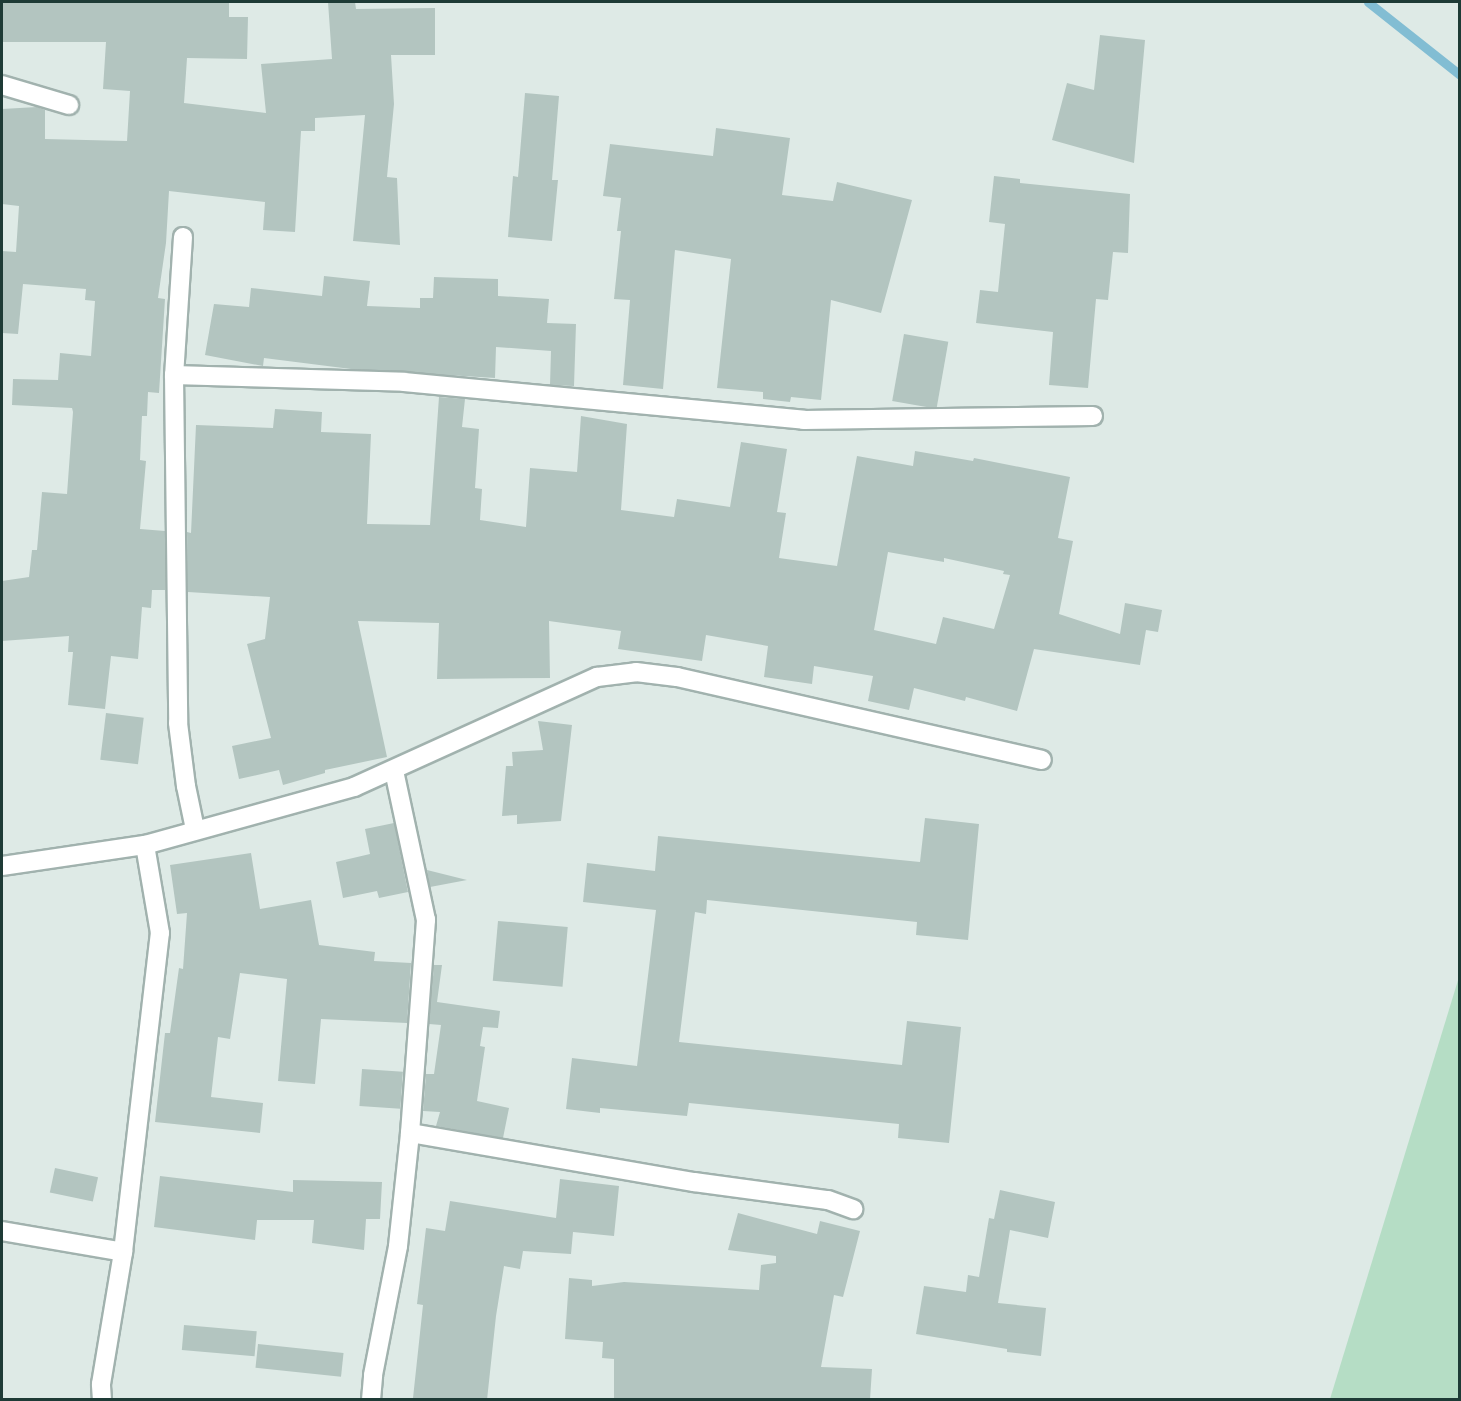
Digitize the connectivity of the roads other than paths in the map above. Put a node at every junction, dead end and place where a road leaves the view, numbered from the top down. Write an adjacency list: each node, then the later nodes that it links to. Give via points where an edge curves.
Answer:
1 (2, 85): 2 (street)
2 (69, 105)
3 (183, 237): 4 (street)
4 (174, 375): 5 (street, via 405,382 804,420); 8 (street, via 178,723)
5 (1093, 416)
6 (1042, 760): 7 (street, via 677,677 636,672 597,677)
7 (394, 771): 8 (street, via 354,787); 11 (street, via 426,920)
8 (195, 829): 9 (street)
9 (145, 845): 10 (street); 14 (street, via 160,933)
10 (2, 866)
11 (410, 1133): 12 (street, via 694,1182 828,1200); 16 (street, via 398,1246)
12 (853, 1209)
13 (2, 1231): 14 (street)
14 (123, 1252): 15 (street, via 101,1384)
15 (102, 1400)
16 (371, 1400)

